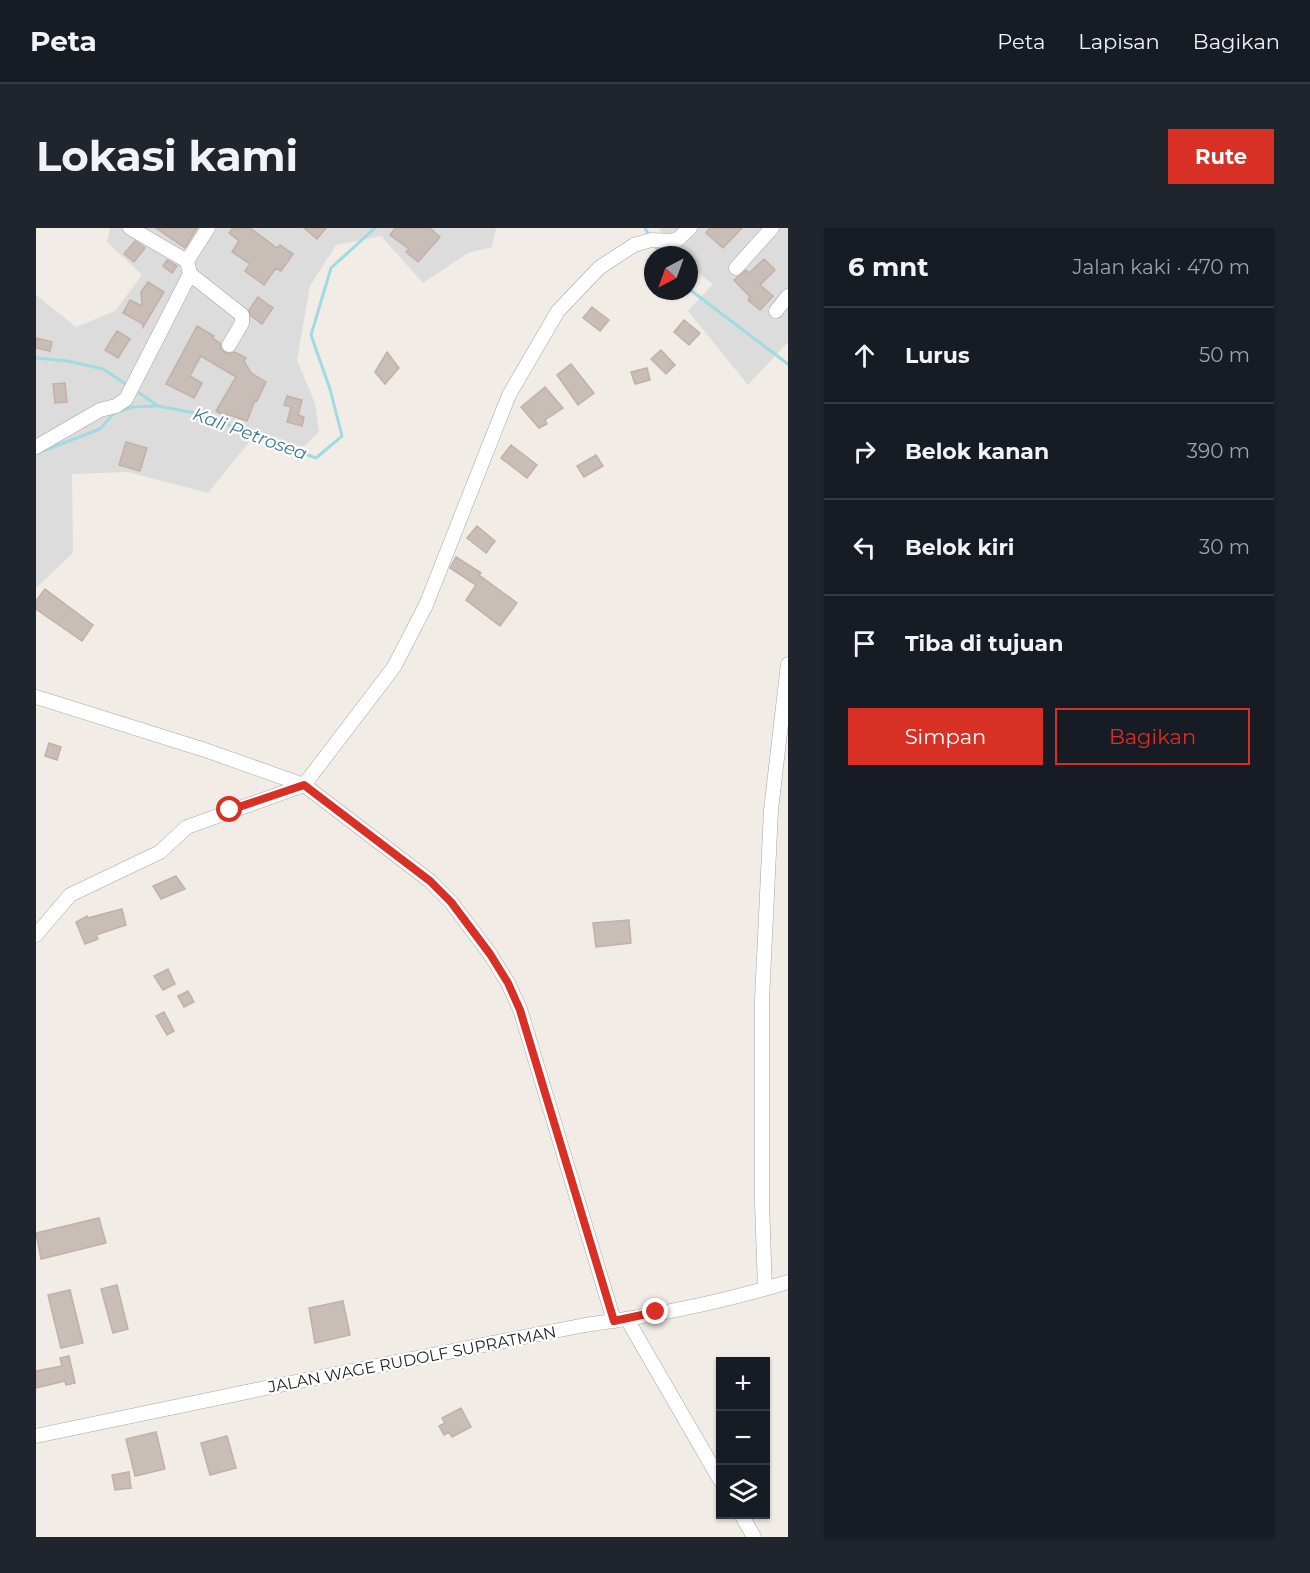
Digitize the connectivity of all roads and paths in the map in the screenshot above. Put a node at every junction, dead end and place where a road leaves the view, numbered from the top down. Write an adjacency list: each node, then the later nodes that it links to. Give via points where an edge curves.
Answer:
1 (130, 228): 5 (street)
2 (208, 228): 5 (street)
3 (690, 228): 13 (street, via 672,242 651,240 634,245 599,268 558,311 509,395 426,605 405,648)
4 (772, 228): 6 (street)
5 (188, 267): 9 (street, via 242,315 242,323); 10 (street, via 129,394 116,406 100,410)
6 (736, 268)
7 (788, 296): 8 (street)
8 (776, 311)
9 (229, 345)
10 (36, 447)
11 (788, 664): 16 (street, via 771,810 762,1000)
12 (36, 697): 13 (street)
13 (304, 785): 14 (street, via 187,827 160,852 70,895); 17 (street, via 430,881 471,926 508,983)
14 (36, 934)
15 (788, 1282): 16 (street, JALAN WAGE RUDOLF SUPRATMAN)
16 (765, 1289): 17 (street, JALAN WAGE RUDOLF SUPRATMAN)
17 (620, 1320): 18 (street, JALAN WAGE RUDOLF SUPRATMAN); 19 (street)
18 (36, 1436)
19 (716, 1474)
20 (743, 1519): 21 (street)
21 (754, 1537)

